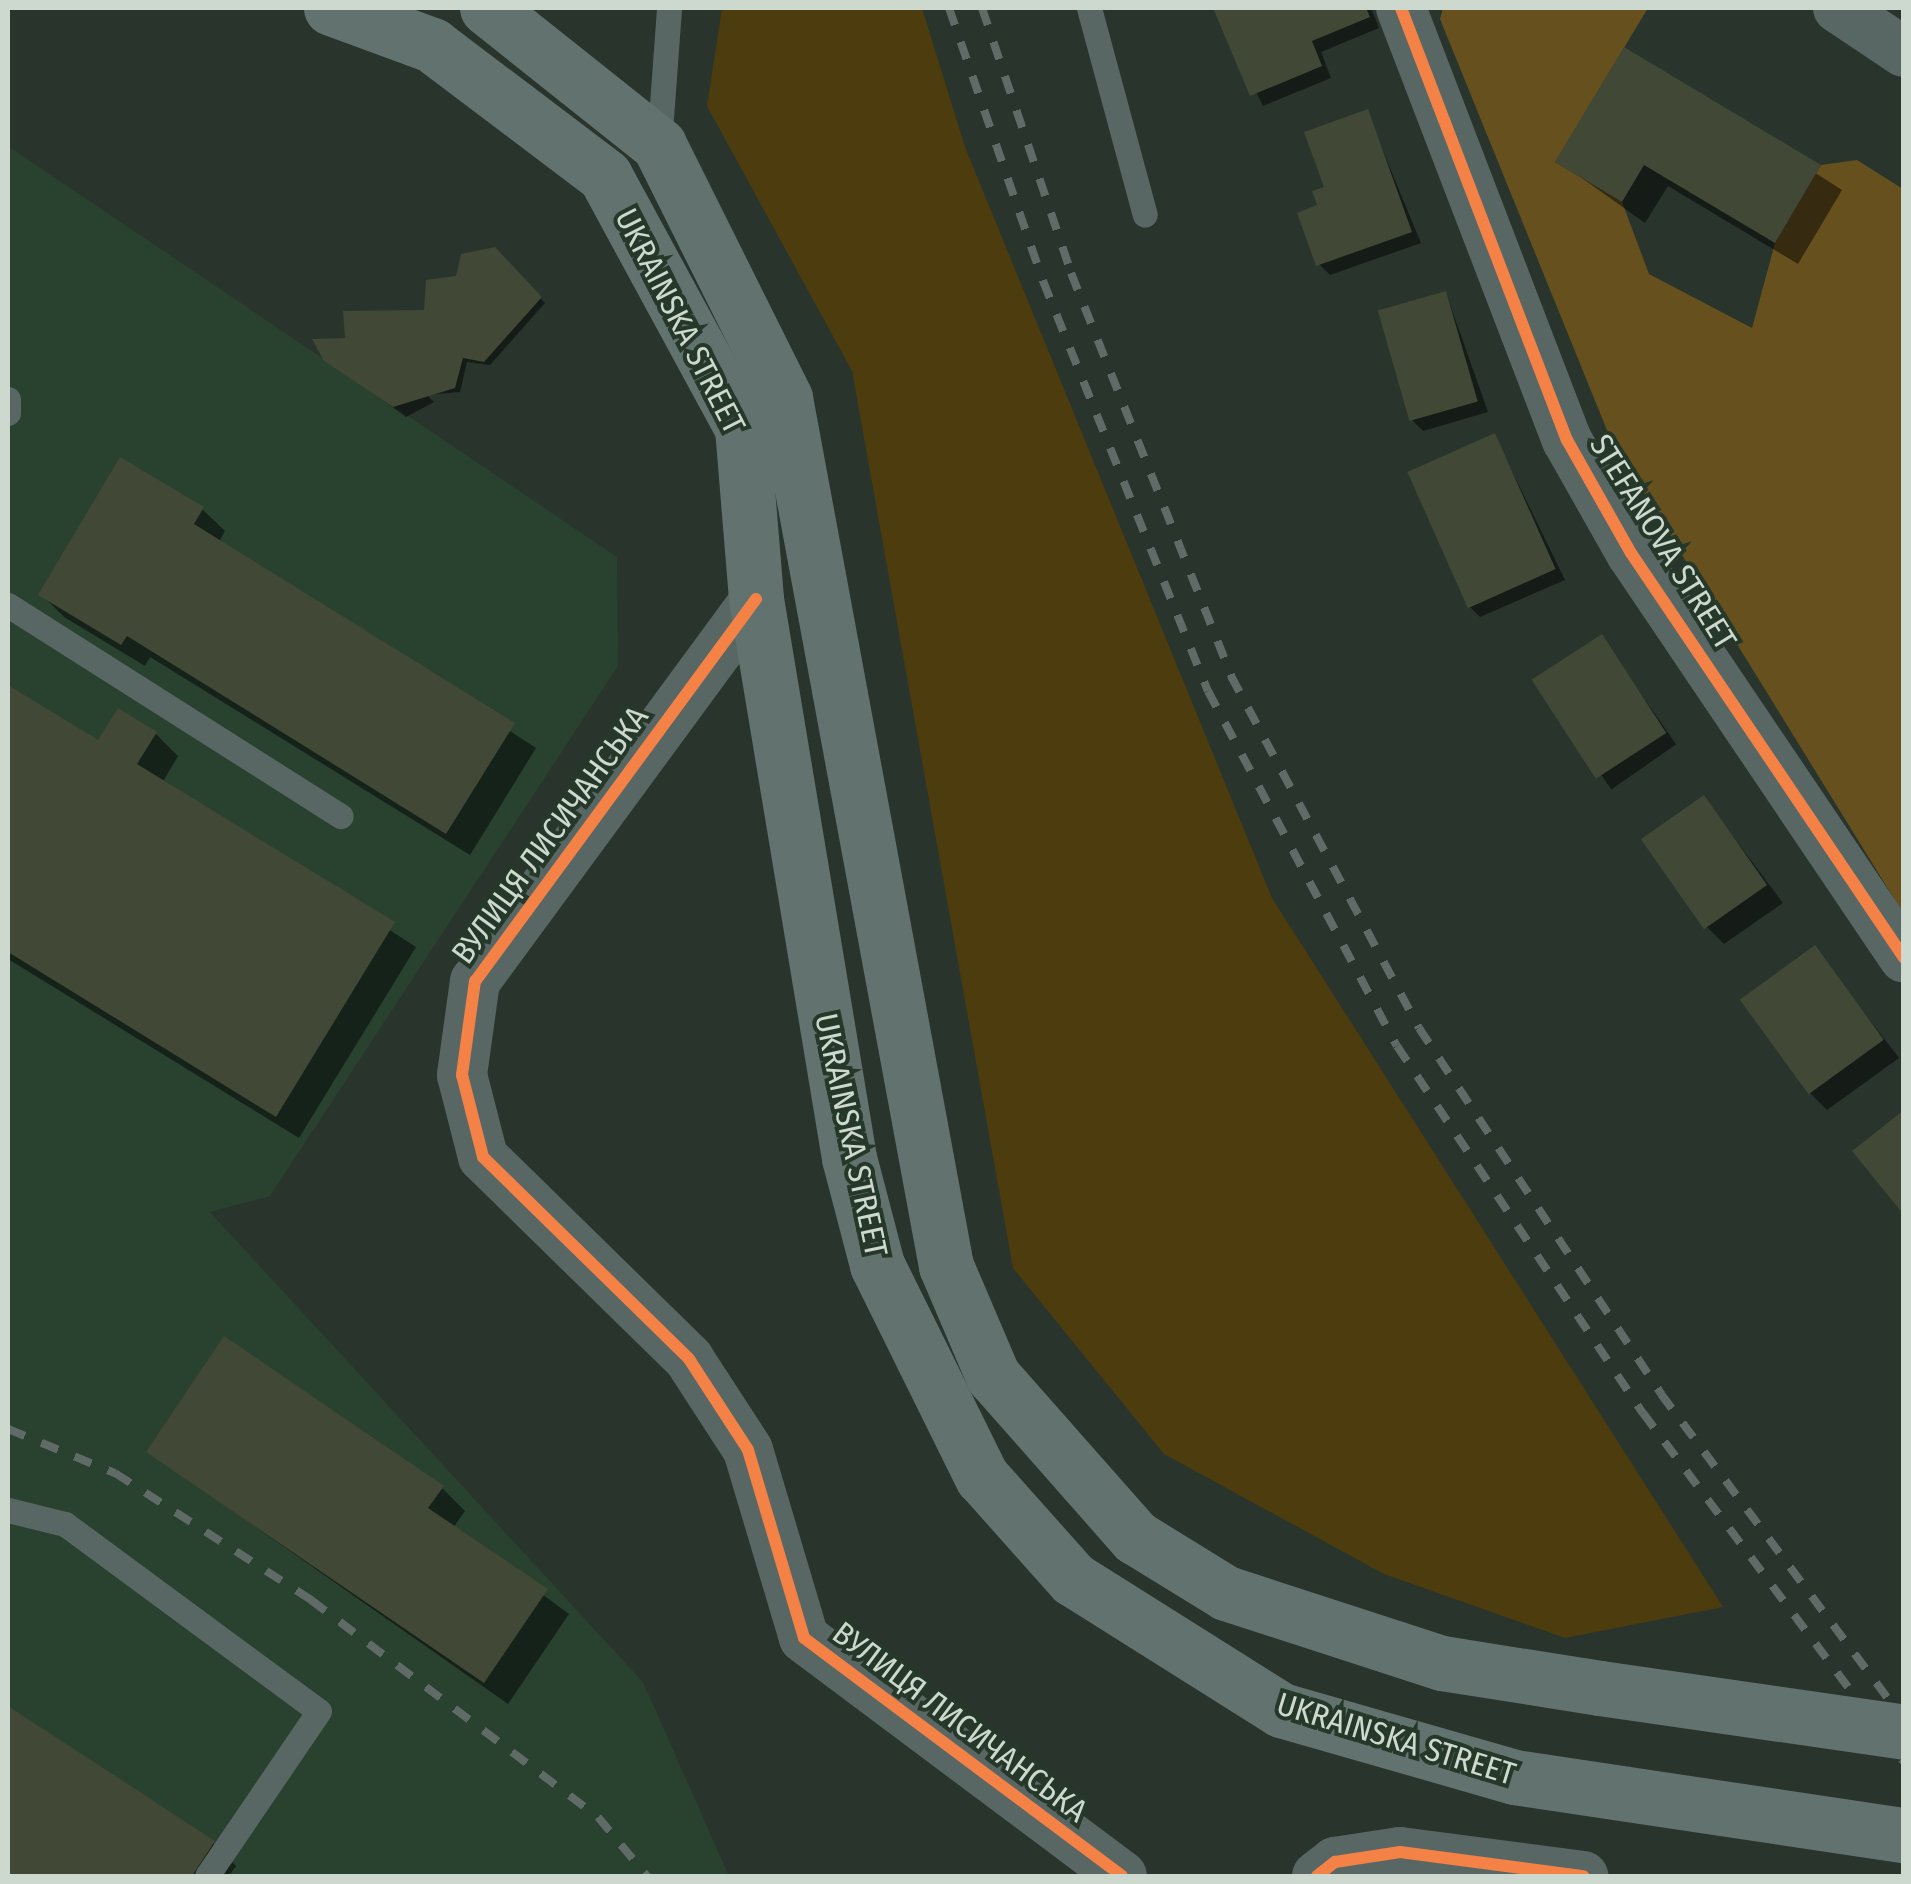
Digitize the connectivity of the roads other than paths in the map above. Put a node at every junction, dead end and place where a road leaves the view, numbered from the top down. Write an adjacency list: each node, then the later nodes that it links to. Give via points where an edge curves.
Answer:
1 (331, 8): 12 (main road, UKRAINSKA STREET, via 432,45 605,176 742,428)
2 (487, 8): 8 (main road, UKRAINSKA STREET)
3 (670, 8): 8 (lane)
4 (1089, 8): 9 (lane)
5 (1401, 8): 15 (street, STEFANOVA STREET, via 1567,440 1631,553)
6 (1838, 8): 7 (street)
7 (1904, 52)
8 (659, 145): 17 (main road, UKRAINSKA STREET, bridge, via 785,398 946,1266 993,1376 1135,1538 1226,1593 1442,1663)
9 (1145, 214)
10 (8, 399): 11 (lane)
11 (8, 413)
12 (756, 600): 18 (main road, UKRAINSKA STREET, via 854,1176 918,1361 982,1477 1073,1579 1281,1710 1514,1777); 20 (street, ВУЛИЦЯ ЛИСИЧАНСЬКА, via 475,981 462,1075 483,1157 689,1359 748,1450 804,1638)
13 (8, 605): 14 (lane)
14 (341, 816)
15 (1904, 958)
16 (8, 1510): 19 (lane, via 66,1524 319,1711)
17 (1904, 1732)
18 (1904, 1835)
19 (207, 1876)
20 (1122, 1876)
21 (1317, 1876): 22 (street, via 1335,1862 1400,1852)
22 (1583, 1876)

